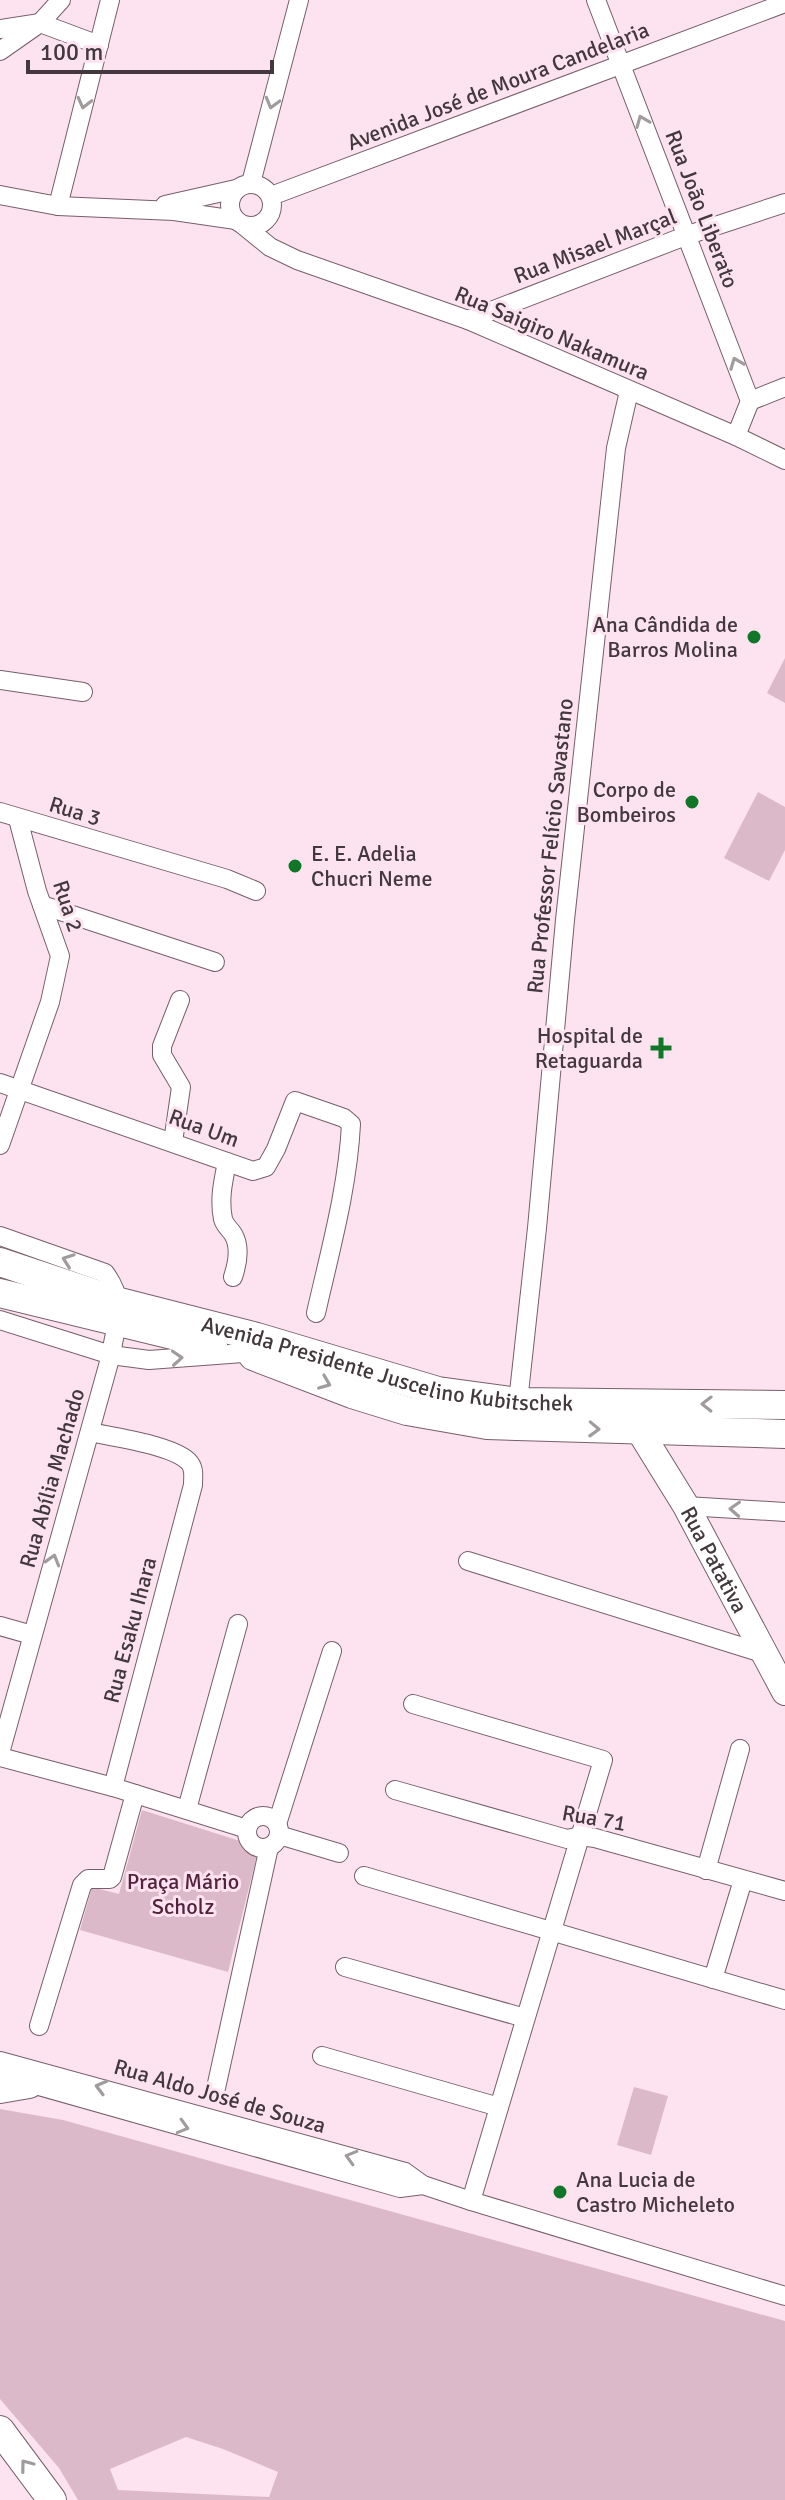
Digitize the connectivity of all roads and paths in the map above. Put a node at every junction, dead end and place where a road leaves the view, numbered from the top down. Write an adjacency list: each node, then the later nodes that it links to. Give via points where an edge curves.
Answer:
1 (61, 0): 6 (street)
2 (110, 0): 8 (street)
3 (299, 0): 11 (street, one-way to 11)
4 (596, 0): 10 (street, Rua João Liberato)
5 (785, 3): 10 (street, Avenida José de Moura Candelaria)
6 (40, 23): 7 (street); 8 (street); 9 (street)
7 (0, 29)
8 (99, 45): 15 (street, one-way to 15)
9 (0, 51)
10 (620, 66): 13 (street, Avenida José de Moura Candelaria); 19 (street, Rua João Liberato, one-way to 10)
11 (244, 186): 13 (street, via 267,189); 16 (street, Rua Saigiro Nakamura); 18 (street, via 230,205)
12 (0, 195): 15 (street, Rua Saigiro Nakamura)
13 (271, 196): 17 (street)
14 (785, 203): 19 (street, Rua Misael Marçal)
15 (58, 206): 16 (street, Rua Saigiro Nakamura)
16 (147, 208): 18 (street, Rua Saigiro Nakamura)
17 (267, 220): 18 (street, via 252,226); 20 (street)
18 (240, 222): 20 (street, Rua Saigiro Nakamura, via 270,247)
19 (688, 235): 21 (street, Rua Misael Marçal); 24 (street, Rua João Liberato, one-way to 19)
20 (297, 260): 21 (street, Rua Saigiro Nakamura)
21 (468, 320): 23 (street, Rua Saigiro Nakamura)
22 (785, 387): 24 (street)
23 (629, 391): 25 (street, Rua Saigiro Nakamura); 49 (street, Rua Professor Felício Savastano, via 616,448)
24 (750, 401): 25 (street)
25 (736, 436): 26 (street, Rua Saigiro Nakamura)
26 (785, 460)
27 (0, 680): 28 (street)
28 (83, 692)
29 (0, 812): 30 (street, Rua 3)
30 (18, 819): 31 (street, Rua 3); 32 (street, Rua 2)
31 (256, 891)
32 (42, 905): 33 (street); 35 (street, Rua 2, via 60,956 50,1002)
33 (215, 962)
34 (180, 1000): 36 (street, via 162,1046 181,1087)
35 (9, 1086): 36 (street, Rua Um); 37 (street, Rua 2)
36 (173, 1142): 38 (street, Rua Um)
37 (0, 1145)
38 (227, 1162): 41 (street, via 220,1199 237,1245); 44 (street, Rua Um, via 253,1171 266,1167 295,1101 351,1124)
39 (0, 1236): 43 (street, one-way to 39, via 116,1288 105,1273)
40 (0, 1262): 43 (main road, Avenida Presidente Juscelino Kubitschek)
41 (233, 1277)
42 (0, 1293): 43 (main road, Avenida Presidente Juscelino Kubitschek)
43 (118, 1312): 46 (main road, Avenida Presidente Juscelino Kubitschek); 47 (street, Rua Abília Machado); 49 (main road, Avenida Presidente Juscelino Kubitschek, via 257,1337)
44 (316, 1313)
45 (0, 1320): 47 (street)
46 (243, 1353): 47 (street, one-way to 46, via 149,1360); 49 (main road, Avenida Presidente Juscelino Kubitschek, one-way to 49, via 407,1411 487,1425)
47 (111, 1355): 51 (street, Rua Abília Machado)
48 (785, 1405): 49 (main road, Avenida Presidente Juscelino Kubitschek, one-way to 49)
49 (517, 1414): 50 (main road, Avenida Presidente Juscelino Kubitschek, one-way to 50)
50 (639, 1430): 52 (main road, Avenida Presidente Juscelino Kubitschek); 53 (main road, Rua Patativa)
51 (90, 1432): 58 (street, Rua Abília Machado, one-way to 51); 65 (street, Rua Esaku Ihara, via 144,1443 187,1460 194,1469)
52 (785, 1434)
53 (686, 1506): 54 (street, one-way to 53); 60 (main road, Rua Patativa)
54 (785, 1512)
55 (468, 1561): 60 (street)
56 (238, 1624): 68 (street)
57 (0, 1626): 58 (street)
58 (32, 1635): 64 (street, Rua Abília Machado)
59 (332, 1651): 70 (street)
60 (765, 1654): 61 (main road, Rua Patativa)
61 (785, 1692)
62 (413, 1704): 71 (street, via 603,1760)
63 (740, 1749): 73 (street)
64 (0, 1755): 65 (street, Rua Abília Machado)
65 (113, 1787): 67 (street, Rua Abília Machado)
66 (395, 1790): 71 (street, Rua 71, via 567,1839)
67 (135, 1794): 68 (street, Rua Abília Machado); 82 (street, via 112,1877 88,1879 82,1885)
68 (187, 1809): 69 (street, Rua Abília Machado)
69 (247, 1829): 70 (street, via 253,1844); 70 (street, via 258,1816 269,1816)
70 (275, 1835): 72 (street); 87 (street)
71 (581, 1836): 73 (street, Rua 71); 77 (street)
72 (339, 1853)
73 (706, 1870): 75 (street, Rua 71)
74 (364, 1876): 77 (street)
75 (743, 1880): 76 (street, Rua 71); 79 (street)
76 (785, 1891)
77 (551, 1931): 79 (street); 81 (street)
78 (345, 1967): 81 (street)
79 (713, 1979): 80 (street)
80 (785, 2000)
81 (525, 2018): 89 (street)
82 (39, 2026)
83 (322, 2056): 89 (street)
84 (0, 2061): 90 (street, Rua Aldo José de Souza, one-way to 84, via 405,2172)
85 (0, 2075): 86 (street, Rua Aldo José de Souza)
86 (29, 2084): 88 (main road); 90 (street, Rua Aldo José de Souza, one-way to 90, via 400,2188)
87 (216, 2088)
88 (0, 2089)
89 (499, 2107): 91 (street)
90 (423, 2185): 91 (street, Rua Aldo José de Souza)
91 (471, 2201): 92 (street, Rua Aldo José de Souza)
92 (785, 2296)
93 (0, 2430): 94 (main road, one-way to 93)
94 (52, 2500)

